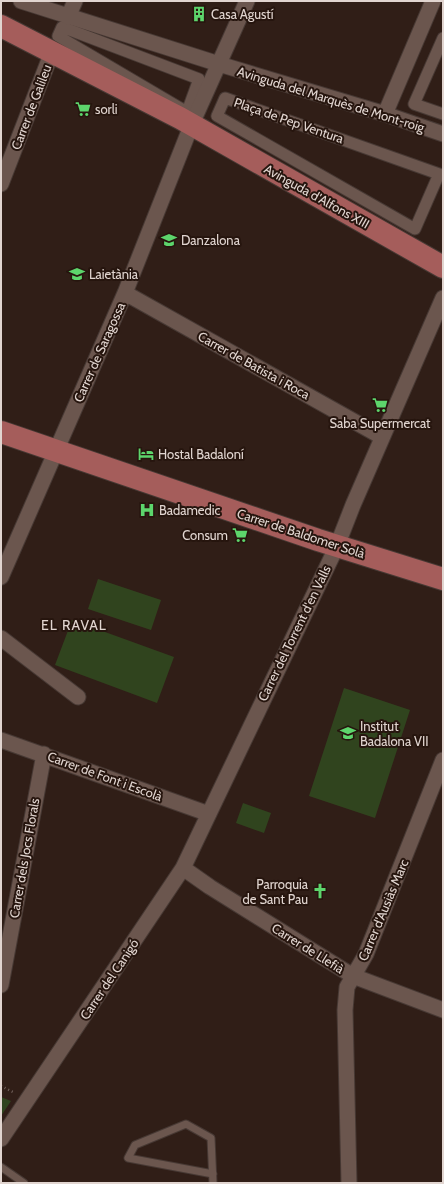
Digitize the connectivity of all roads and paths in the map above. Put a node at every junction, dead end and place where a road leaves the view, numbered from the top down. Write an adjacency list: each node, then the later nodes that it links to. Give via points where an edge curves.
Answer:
1 (21, 1): 5 (street)
2 (74, 1): 5 (street)
3 (247, 1): 9 (street)
4 (432, 1): 10 (street)
5 (68, 16): 9 (street)
6 (1, 26): 8 (main road)
7 (443, 38): 11 (street, via 414,104)
8 (52, 52): 12 (main road); 14 (street, Carrer de Galileu)
9 (219, 64): 10 (street, Avinguda del Marquès de Mont-roig); 12 (street)
10 (385, 114): 13 (street, Avinguda del Marquès de Mont-roig)
11 (443, 114)
12 (189, 119): 12 (street, via 199,80 62,27 58,36); 16 (main road, Avinguda d'Alfons XIII); 17 (street, Carrer de Saragossa)
13 (443, 134)
14 (1, 184)
15 (416, 229): 15 (street, Plaça de Pep Ventura, via 439,174 225,98 217,116)
16 (443, 267)
17 (125, 293): 20 (street, Carrer de Batista i Roca); 21 (street, Carrer de Saragossa)
18 (443, 298): 20 (street, Carrer del Torrent d'en Valls)
19 (1, 432): 21 (main road, Carrer de Baldomer Solà)
20 (382, 437): 22 (street, Carrer del Torrent d'en Valls)
21 (56, 450): 22 (main road, Carrer de Baldomer Solà); 23 (street, Carrer de Saragossa)
22 (336, 546): 24 (main road, Carrer de Baldomer Solà); 30 (street, Carrer del Torrent d'en Valls)
23 (1, 576)
24 (443, 579)
25 (1, 638): 26 (street)
26 (78, 698)
27 (1, 740): 28 (street, Carrer de Font i Escolà)
28 (44, 754): 30 (street, Carrer de Font i Escolà); 33 (street, Carrer dels Jocs Florals)
29 (443, 760): 32 (street, Carrer d'Ausiàs Marc, via 366,954)
30 (209, 814): 31 (street, Carrer del Canigó)
31 (183, 868): 32 (street, Carrer de Llefià); 37 (street, Carrer del Canigó)
32 (353, 976): 34 (street, Carrer de Llefià); 42 (street, Carrer d'Ausiàs Marc, via 347,987 345,1010)
33 (1, 985)
34 (443, 1010)
35 (1, 1086): 36 (path)
36 (19, 1095)
37 (1, 1139)
38 (1, 1167): 40 (lane)
39 (213, 1174): 39 (lane, via 198,1171 128,1158 135,1145 186,1124 211,1138); 41 (lane)
40 (24, 1183)
41 (213, 1183)
42 (349, 1183)

